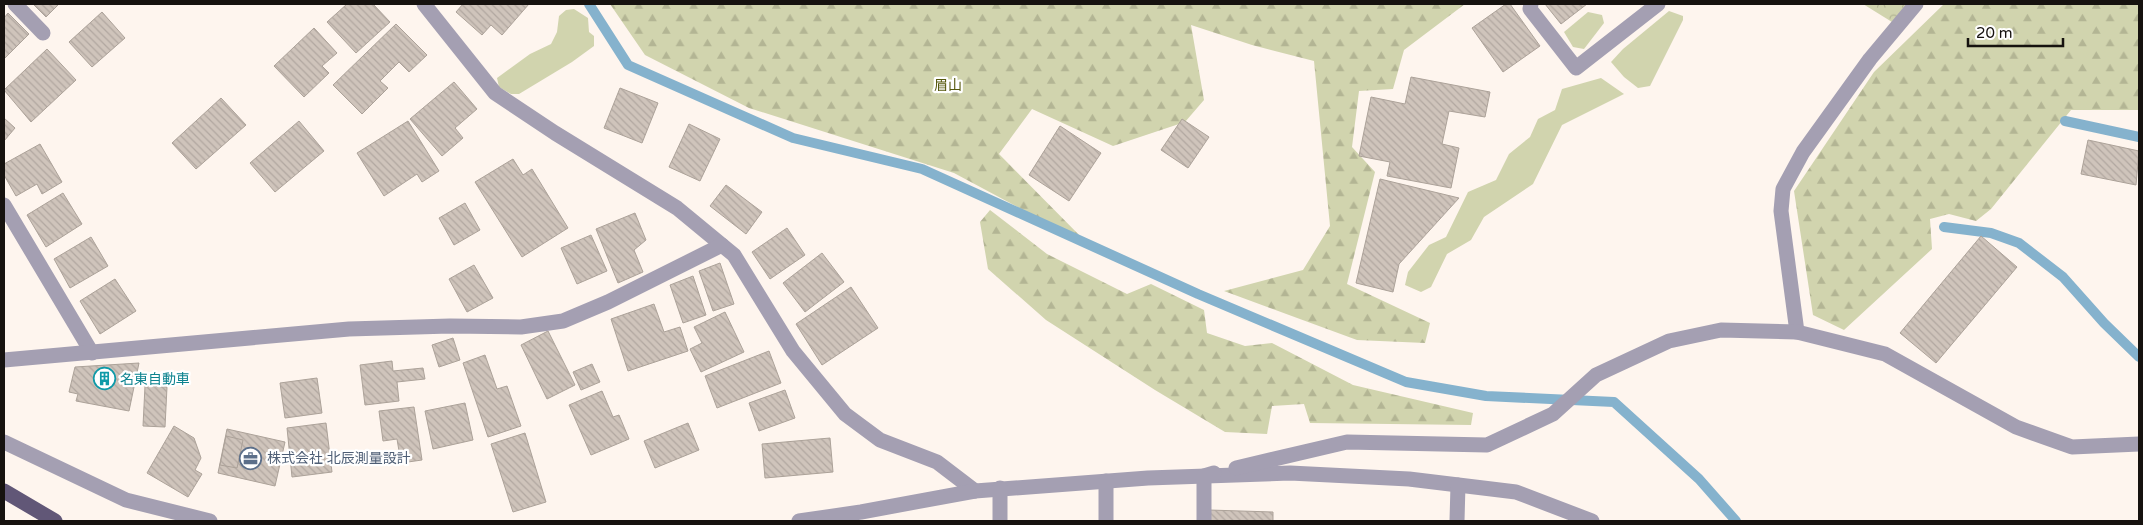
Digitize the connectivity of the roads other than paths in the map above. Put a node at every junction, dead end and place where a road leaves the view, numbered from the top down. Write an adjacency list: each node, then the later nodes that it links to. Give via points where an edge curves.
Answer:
1 (15, 4): 6 (street)
2 (424, 4): 8 (street, via 495,93 555,134 677,208)
3 (1531, 4): 4 (street, via 1530,9 1576,68)
4 (1658, 4)
5 (1916, 4): 9 (street, via 1864,66 1803,152 1783,189 1781,212)
6 (43, 33)
7 (4, 204): 10 (street)
8 (722, 245): 10 (street, via 563,321 521,327 349,329); 19 (street, via 734,255 793,352 845,414 880,440 937,462)
9 (1797, 332): 13 (street, via 1885,354 2016,427 2072,447); 14 (street, via 1720,330 1669,341 1596,375 1553,414 1487,445 1347,442)
10 (92, 353): 11 (street)
11 (4, 360)
12 (4, 442): 22 (street, via 126,500)
13 (2139, 444)
14 (1204, 476): 15 (street); 16 (street, via 1290,473); 26 (street)
15 (1106, 480): 17 (street); 25 (street)
16 (1458, 485): 27 (street); 28 (street, via 1516,492)
17 (1000, 488): 19 (street); 24 (street)
18 (4, 491): 21 (main road)
19 (975, 491): 20 (street)
20 (861, 517): 23 (street)
21 (55, 521)
22 (210, 521)
23 (799, 521)
24 (1000, 521)
25 (1106, 521)
26 (1204, 521)
27 (1457, 521)
28 (1592, 521)

